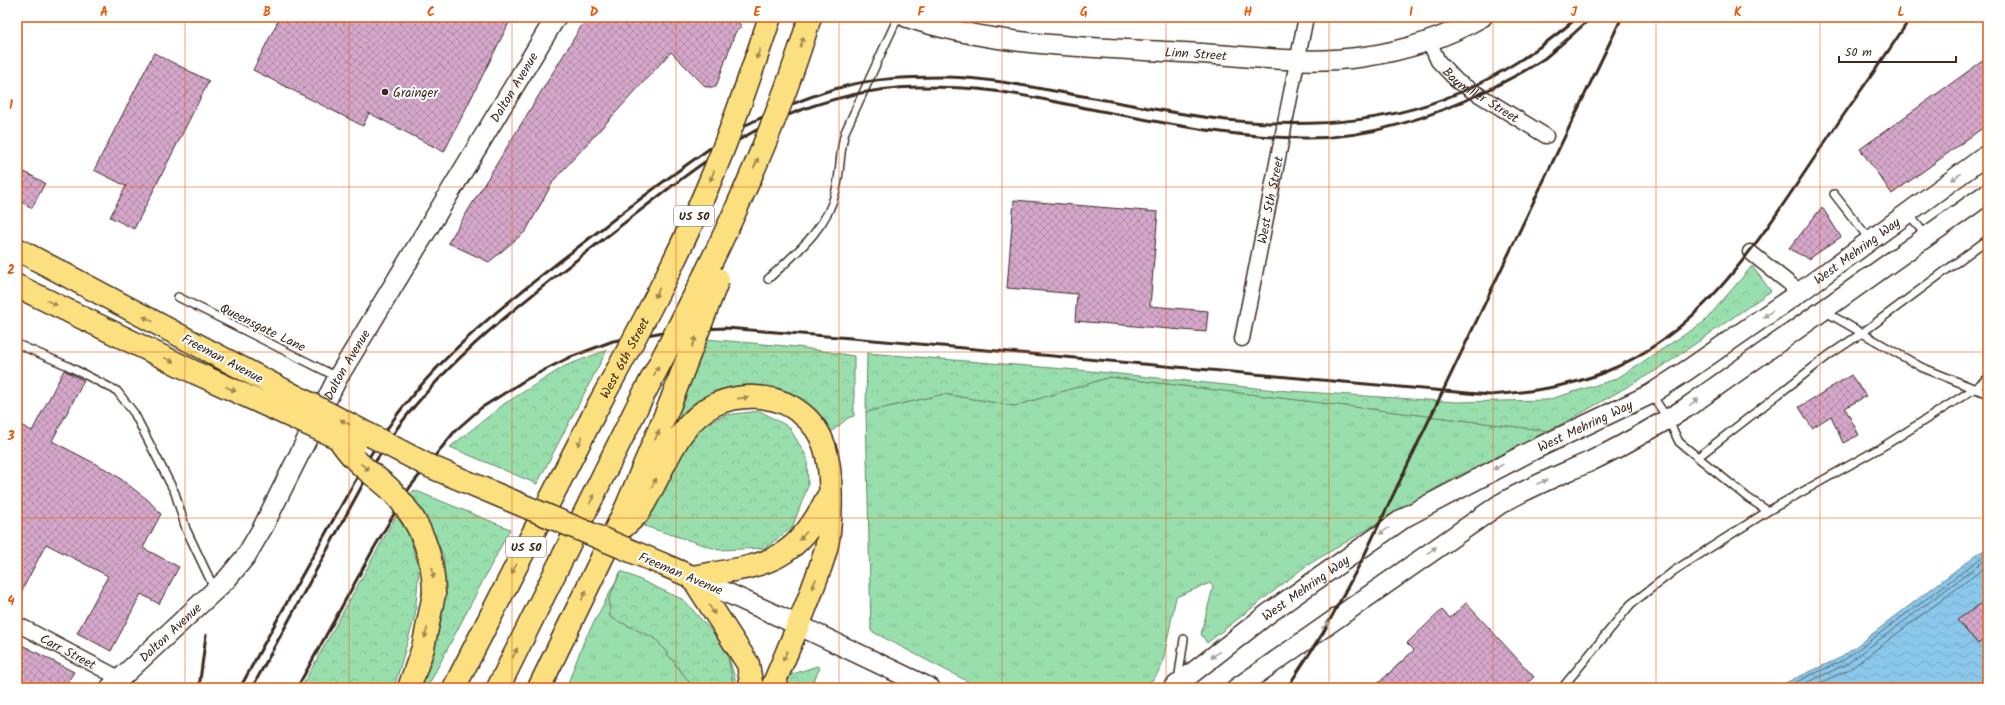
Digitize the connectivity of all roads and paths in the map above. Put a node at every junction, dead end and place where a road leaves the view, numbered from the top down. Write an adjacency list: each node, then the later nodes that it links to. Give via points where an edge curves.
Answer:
1 (556, 17): 29 (main road, Dalton Avenue)
2 (770, 17): 51 (main road, West 6th Street / US 50, one-way to 51, bridge, via 746,89 706,193 665,278)
3 (810, 17): 14 (main road, US 50, one-way to 3, bridge, via 777,112)
4 (898, 17): 21 (lane, via 845,132 840,149 837,189 830,208 810,239)
5 (906, 17): 9 (main road, Linn Street, via 952,30 1007,40)
6 (1306, 17): 9 (street, West 5th Street)
7 (1482, 17): 8 (main road, Linn Street)
8 (1429, 41): 9 (main road, Linn Street, via 1363,57); 10 (street, Baymiller Street, via 1438,61 1458,82)
9 (1298, 60): 27 (street, West 5th Street)
10 (1546, 136)
11 (1988, 154): 15 (main road, West Mehring Way, one-way to 15)
12 (1988, 193): 16 (main road)
13 (1834, 194): 18 (lane)
14 (736, 212): 40 (main road, one-way to 14, bridge, via 670,404 729,251); 52 (main road, US 50, one-way to 14, bridge)
15 (1907, 212): 16 (lane); 18 (main road, West Mehring Way)
16 (1926, 236): 25 (main road)
17 (1988, 239): 26 (lane)
18 (1870, 240): 23 (main road, West Mehring Way)
19 (17, 249): 37 (main road, Freeman Avenue, one-way to 19, bridge)
20 (1750, 252): 23 (street)
21 (768, 279)
22 (17, 286): 35 (main road, Freeman Avenue, one-way to 35, bridge, via 196,373)
23 (1800, 292): 32 (main road, West Mehring Way, one-way to 32)
24 (178, 297): 29 (lane, Queensgate Lane)
25 (1822, 310): 26 (lane); 34 (main road, one-way to 25)
26 (1862, 333): 31 (lane, via 1921,367); 36 (lane, via 1829,355)
27 (1242, 340)
28 (17, 344): 42 (lane, via 117,391 134,412 175,494 186,529)
29 (338, 377): 42 (main road, Dalton Avenue, via 263,527 246,556)
30 (1988, 378): 31 (lane)
31 (1974, 388): 33 (lane); 39 (lane, via 1887,444)
32 (1651, 394): 34 (lane); 49 (main road, West Mehring Way, one-way to 49, via 1533,450 1407,516 1269,613)
33 (1988, 394)
34 (1668, 419): 36 (lane, via 1679,442); 47 (main road, one-way to 34, via 1526,488 1605,454)
35 (338, 438): 37 (main road, Freeman Avenue, bridge); 50 (main road, one-way to 50, bridge, via 356,460 392,491 415,521 430,555 434,574 434,594 423,648)
36 (1698, 457): 39 (lane)
37 (429, 466): 41 (main road, Freeman Avenue, bridge)
38 (831, 491): 40 (main road, one-way to 38, via 638,514 665,461 684,431 716,404 739,398 760,397 782,401 811,422 822,436 829,462); 41 (main road, one-way to 41, via 816,520 801,539 784,554 761,564); 44 (main road, one-way to 44, via 829,533 820,567)
39 (1768, 511): 60 (lane, via 1675,570 1631,604)
40 (614, 535): 45 (main road, one-way to 40)
41 (692, 577): 44 (main road, Freeman Avenue); 55 (main road, one-way to 55, via 748,664)
42 (215, 590): 48 (main road, Dalton Avenue)
43 (17, 624): 48 (street, Carr Street)
44 (798, 625): 56 (main road, one-way to 56); 57 (main road, Freeman Avenue)
45 (567, 630): 53 (main road); 54 (main road, via 570,648)
46 (1184, 639): 49 (lane)
47 (1307, 639): 58 (main road); 59 (main road)
48 (115, 683)
49 (1175, 687)
50 (409, 688)
51 (454, 688)
52 (498, 688)
53 (539, 688)
54 (556, 688)
55 (752, 688)
56 (772, 688)
57 (930, 688)
58 (1237, 688)
59 (1256, 688)
60 (1562, 688)

